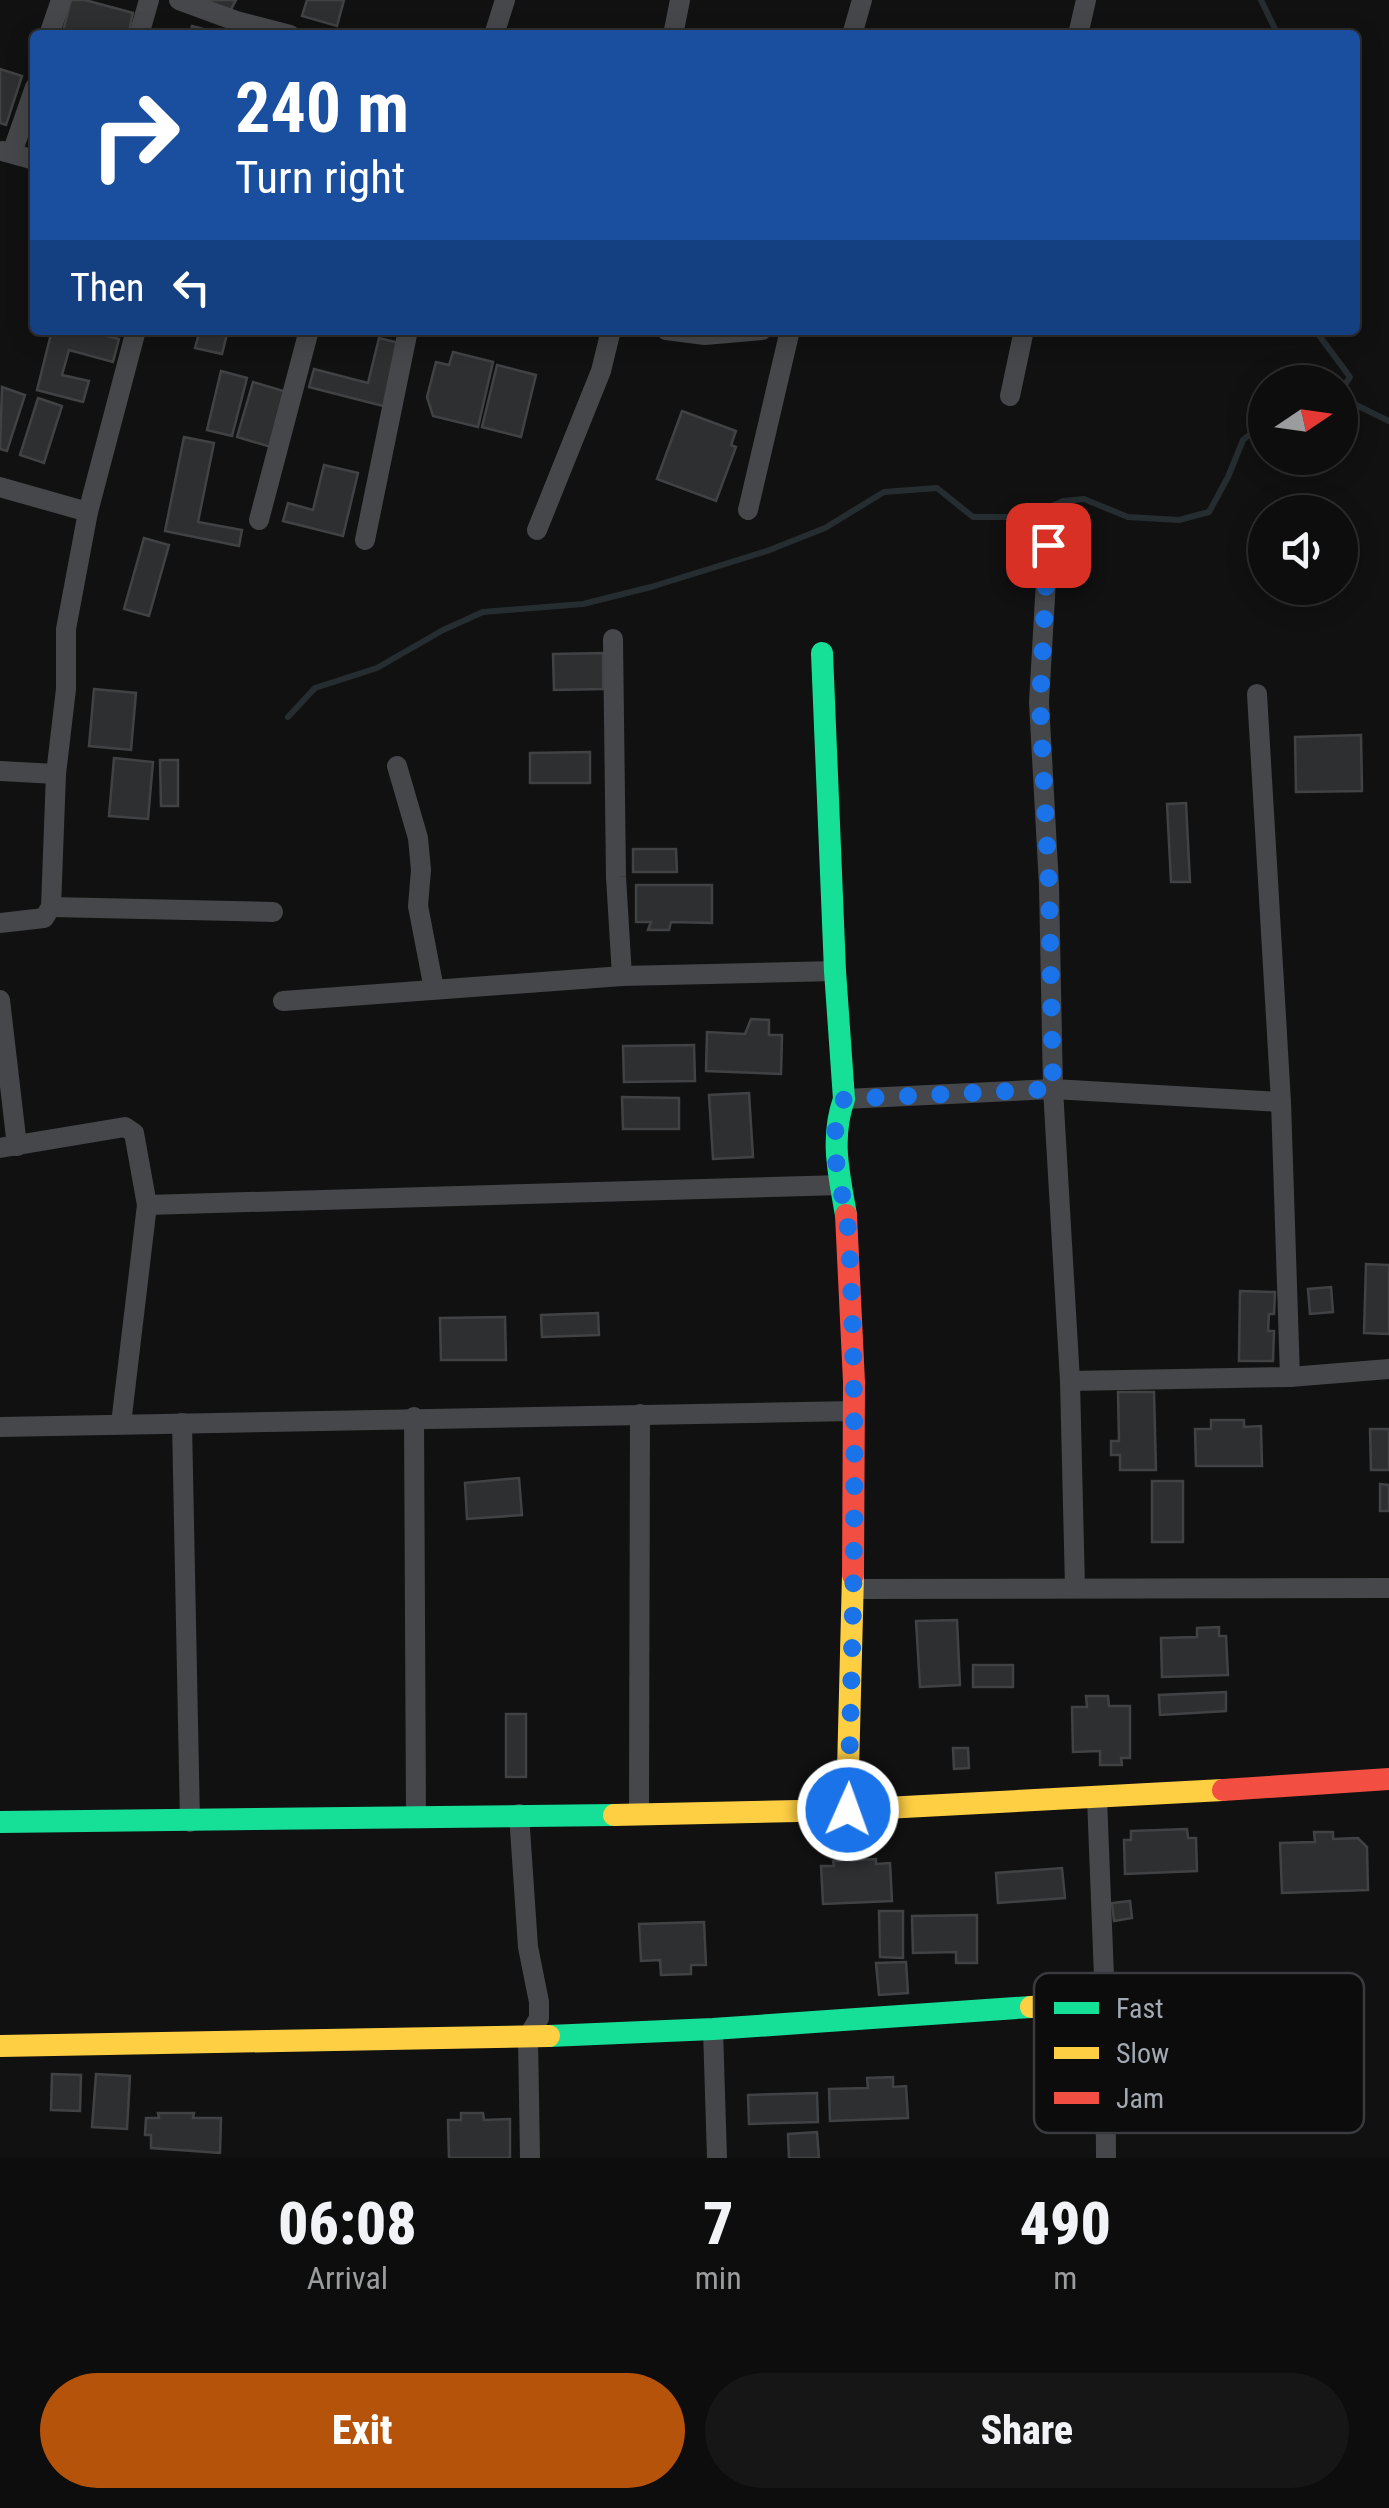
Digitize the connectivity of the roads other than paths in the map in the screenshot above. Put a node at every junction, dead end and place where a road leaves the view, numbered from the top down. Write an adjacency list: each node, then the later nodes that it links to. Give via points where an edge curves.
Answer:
1 (60, 0): 8 (street)
2 (148, 0): 9 (street)
3 (179, 0): 10 (street)
4 (504, 0): 11 (street)
5 (680, 0): 12 (street)
6 (862, 0): 13 (street)
7 (1086, 0): 14 (street)
8 (51, 30)
9 (140, 30)
10 (271, 30)
11 (495, 30)
12 (673, 30)
13 (853, 30)
14 (1079, 30)
15 (30, 98): 16 (street)
16 (6, 152)
17 (135, 335): 26 (street)
18 (307, 335): 27 (street)
19 (407, 335): 29 (street)
20 (611, 335): 28 (street)
21 (789, 335): 25 (street)
22 (1023, 335): 23 (street)
23 (1010, 396)
24 (0, 486): 26 (street)
25 (748, 510)
26 (88, 512): 36 (street, via 66,629)
27 (259, 520)
28 (537, 530)
29 (366, 540)
30 (1048, 545): 45 (street, via 1040,702)
31 (612, 639): 41 (street)
32 (822, 653): 40 (street)
33 (1257, 694): 47 (street)
34 (397, 766): 42 (street, via 418,838 418,906)
35 (0, 772): 36 (street)
36 (56, 774): 37 (street)
37 (52, 907): 38 (street); 39 (street, via 44,918)
38 (273, 912)
39 (0, 923)
40 (835, 971): 41 (street); 46 (street)
41 (622, 976): 42 (street)
42 (434, 989): 44 (street)
43 (0, 1000): 48 (street)
44 (283, 1000)
45 (1053, 1089): 46 (street); 47 (street); 53 (street)
46 (844, 1099): 49 (street, via 833,1137)
47 (1281, 1102): 52 (street)
48 (8, 1147): 50 (street, via 130,1129)
49 (842, 1185): 50 (street); 54 (street)
50 (147, 1205): 58 (street)
51 (1389, 1369): 52 (street)
52 (1290, 1377): 53 (street)
53 (1070, 1381): 60 (street)
54 (854, 1411): 55 (street); 62 (street)
55 (640, 1414): 56 (street); 68 (street)
56 (414, 1417): 57 (street); 67 (street)
57 (182, 1423): 58 (street); 70 (street)
58 (121, 1424): 59 (street)
59 (0, 1427)
60 (1075, 1588): 61 (street); 62 (street)
61 (1389, 1588)
62 (854, 1589): 65 (street)
63 (1389, 1780): 64 (street)
64 (1097, 1798): 65 (street); 71 (street)
65 (848, 1810): 68 (street)
66 (519, 1814): 67 (street); 68 (street); 74 (street, via 538,2002)
67 (416, 1815): 70 (street)
68 (639, 1815)
69 (0, 1822): 70 (street)
70 (190, 1822)
71 (1104, 1973)
72 (1034, 2007): 73 (street)
73 (713, 2028): 74 (street); 78 (street)
74 (528, 2038): 75 (street); 77 (street)
75 (0, 2046)
76 (1106, 2133): 79 (street)
77 (530, 2158)
78 (717, 2158)
79 (1106, 2158)

